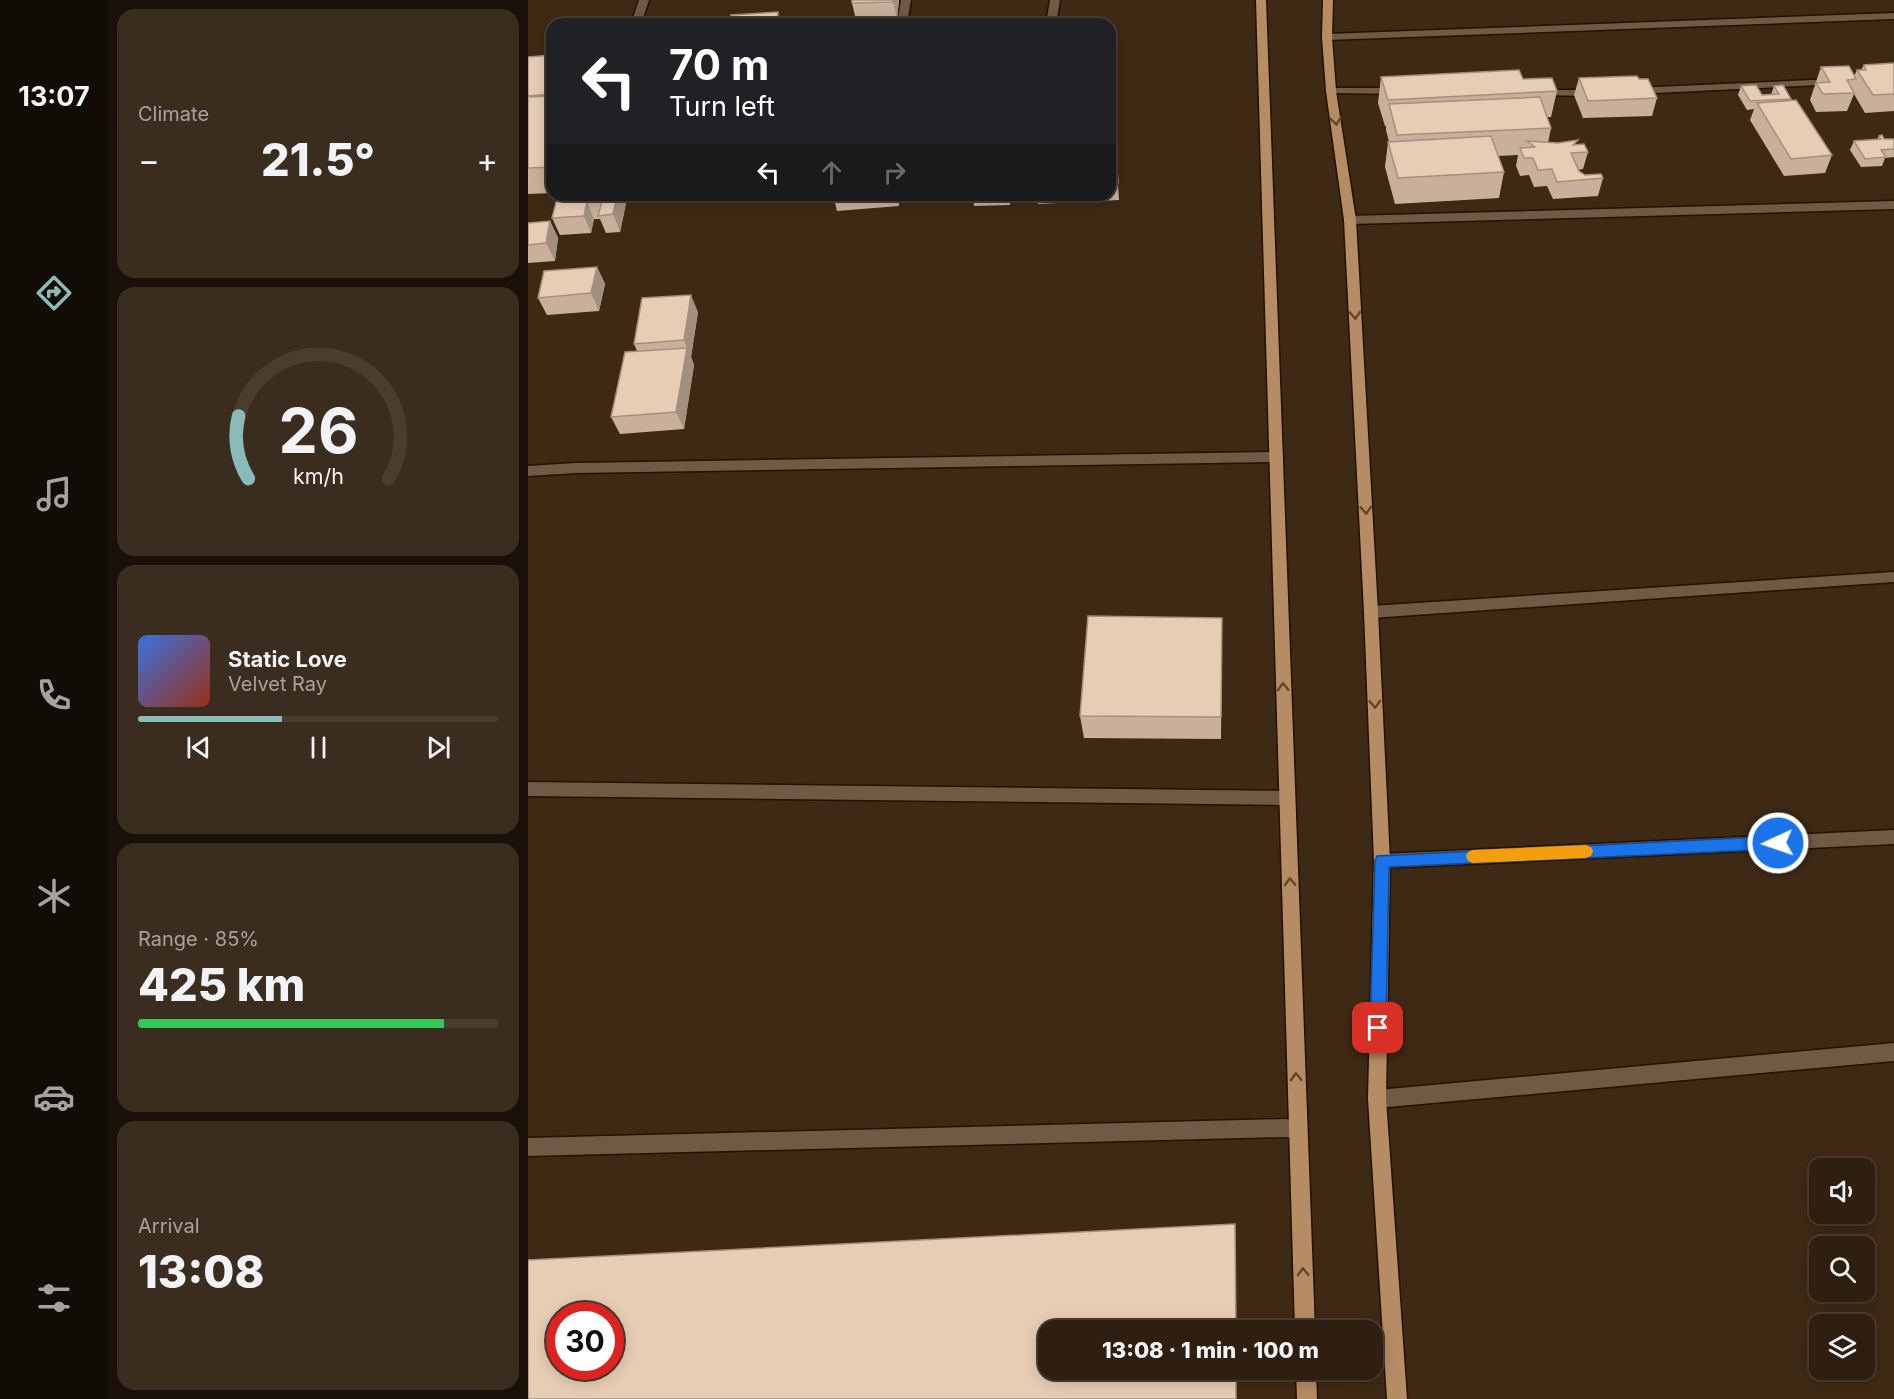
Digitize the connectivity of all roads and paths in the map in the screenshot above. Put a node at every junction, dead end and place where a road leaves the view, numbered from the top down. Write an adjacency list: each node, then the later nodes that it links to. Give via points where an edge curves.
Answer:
1 (644, 0): 7 (street)
2 (906, 0): 8 (street)
3 (1055, 0): 9 (street)
4 (1261, 0): 19 (main road)
5 (1328, 0): 10 (main road)
6 (1894, 16): 10 (street)
7 (638, 18)
8 (903, 18)
9 (1052, 18)
10 (1327, 37): 12 (main road)
11 (1846, 81): 15 (street)
12 (1331, 91): 13 (street); 18 (main road, one-way to 18)
13 (1412, 92)
14 (1609, 92): 16 (street)
15 (1620, 92)
16 (1527, 93)
17 (1894, 205): 18 (street)
18 (1350, 220): 22 (main road, one-way to 22)
19 (1276, 457): 20 (street); 24 (main road, one-way to 19)
20 (528, 471)
21 (1894, 577): 22 (street)
22 (1371, 612): 26 (main road, one-way to 26)
23 (528, 789): 24 (street)
24 (1287, 798): 29 (main road, one-way to 24)
25 (1894, 837): 26 (street)
26 (1382, 861): 28 (main road)
27 (1894, 1052): 28 (street)
28 (1377, 1099): 34 (main road)
29 (1298, 1130): 30 (street); 31 (main road, one-way to 29)
30 (528, 1146)
31 (1305, 1320)
32 (1306, 1380): 33 (main road)
33 (1307, 1399)
34 (1396, 1399)

